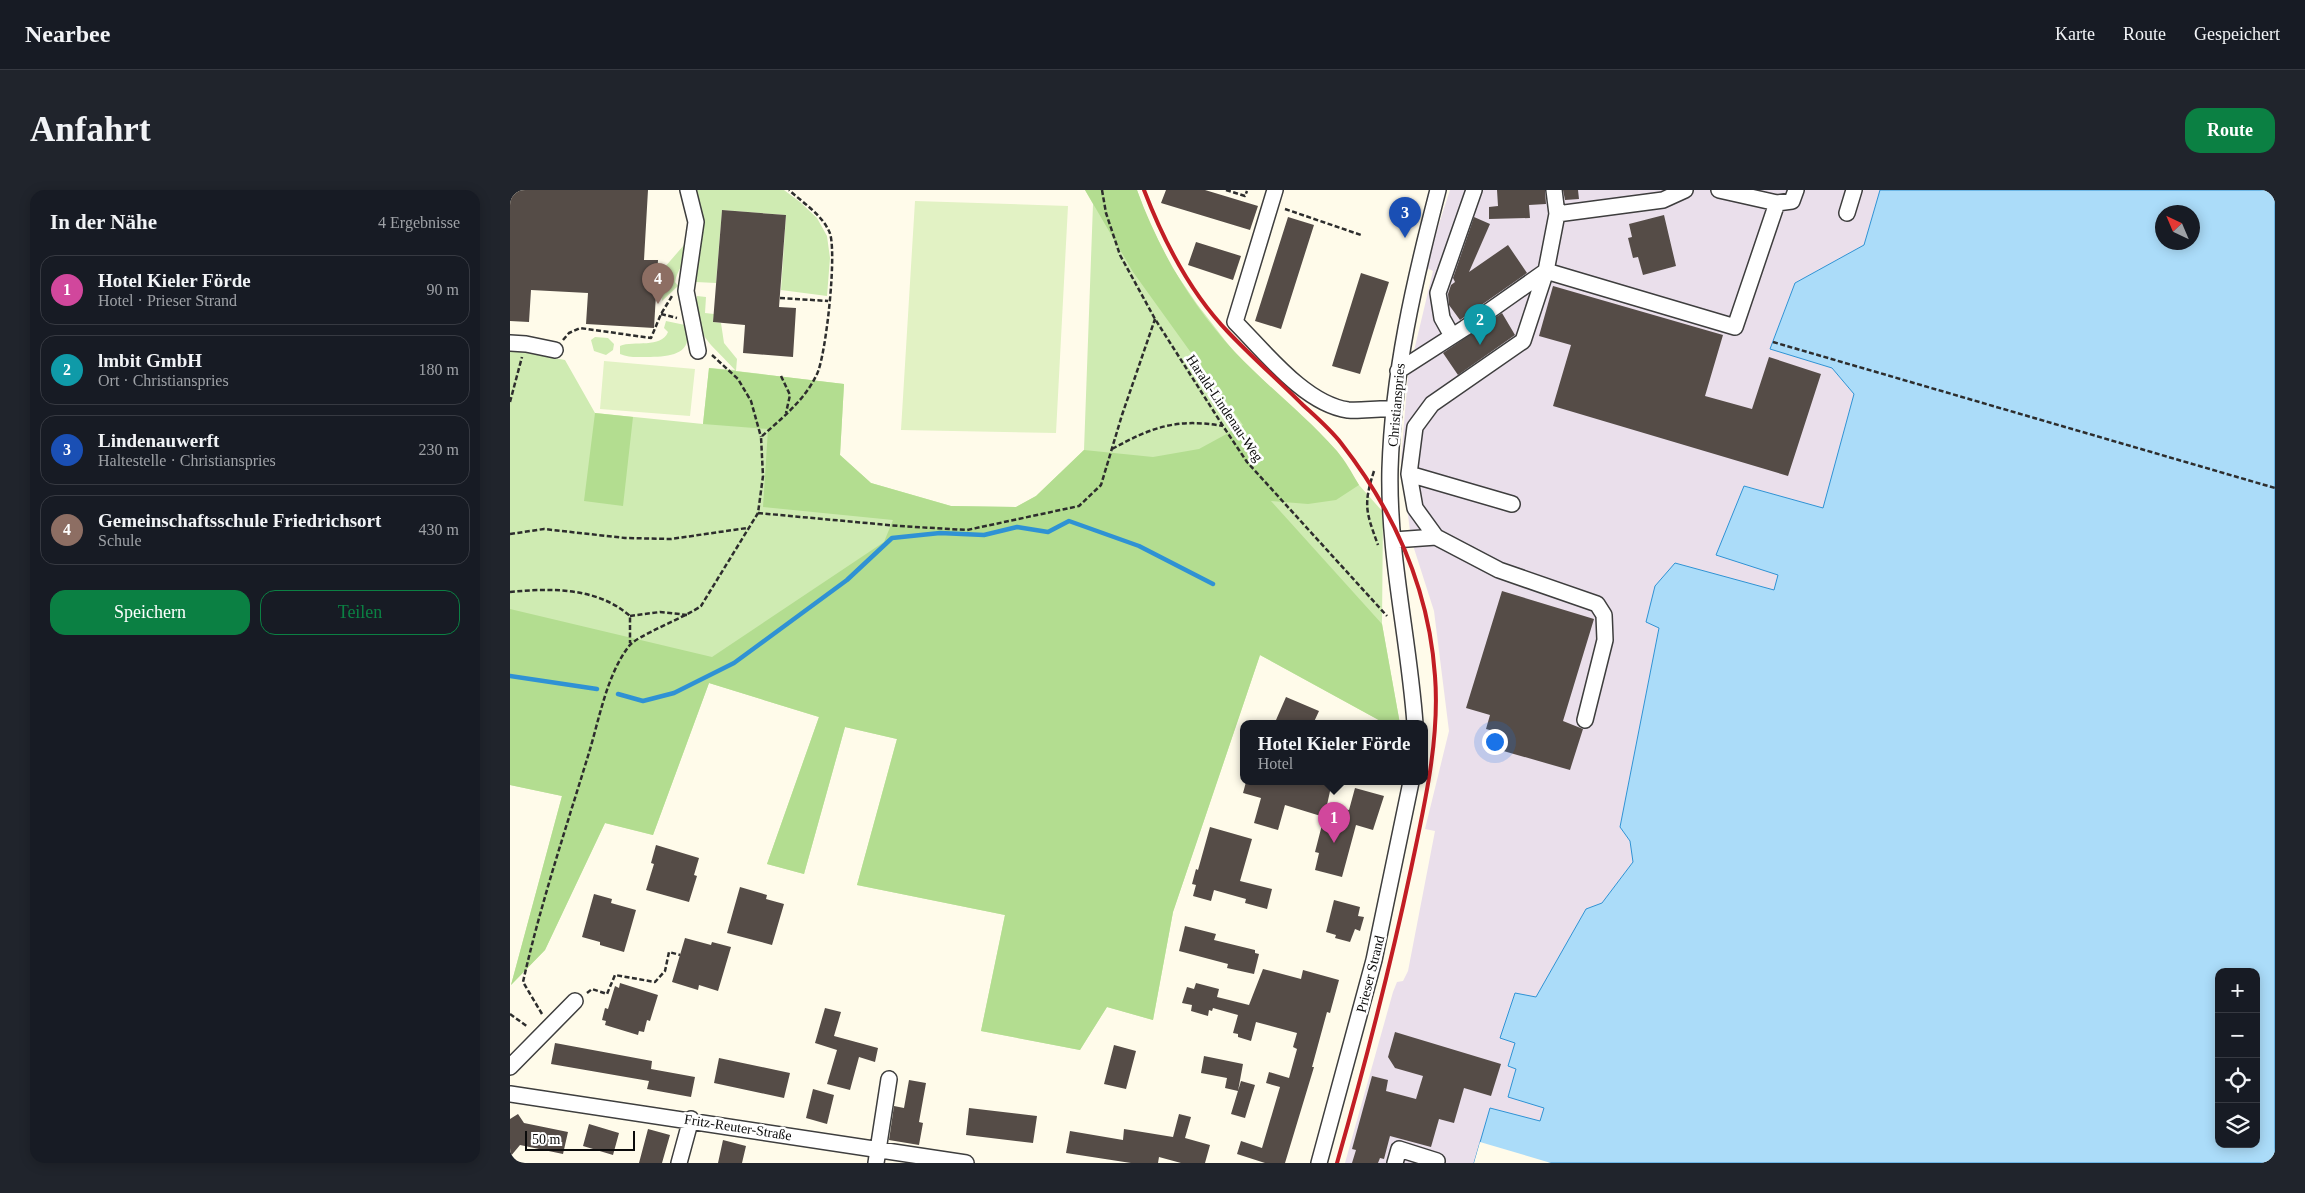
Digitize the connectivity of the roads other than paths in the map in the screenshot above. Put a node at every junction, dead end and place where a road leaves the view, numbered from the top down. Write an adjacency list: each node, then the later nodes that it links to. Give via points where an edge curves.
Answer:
1 (688, 190): 17 (street, via 696,222 686,291)
2 (1275, 190): 19 (street, via 1235,322 1294,381 1324,403 1349,410)
3 (1438, 190): 18 (street, Christianspries, via 1415,281)
4 (1474, 190): 14 (street, via 1438,292 1442,318)
5 (1554, 190): 12 (street)
6 (1685, 190): 12 (street, via 1663,200)
7 (1719, 190): 10 (street)
8 (1796, 190): 10 (street, via 1792,201)
9 (1854, 190): 11 (street)
10 (1776, 203): 13 (street, via 1735,327)
11 (1847, 213)
12 (1557, 214): 13 (street)
13 (1546, 271): 14 (street); 20 (street, via 1523,341 1432,404 1415,427)
14 (1452, 336): 18 (street)
15 (510, 343): 16 (street)
16 (555, 350)
17 (698, 351)
18 (1398, 371): 19 (street, Christianspries)
19 (1394, 409): 23 (street, Christianspries, via 1390,470)
20 (1409, 474): 21 (street); 22 (street, via 1415,508)
21 (1512, 504)
22 (1436, 537): 23 (street); 25 (street, via 1499,570 1597,604 1604,615 1605,640)
23 (1394, 540): 24 (street, Christianspries)
24 (1415, 720)
25 (1585, 720)
26 (1410, 785): 35 (street, Prieser Strand, via 1374,960)
27 (576, 1001): 28 (street)
28 (510, 1067)
29 (889, 1079): 32 (street)
30 (510, 1094): 31 (street, Fritz-Reuter-Straße)
31 (691, 1119): 32 (street, Fritz-Reuter-Straße, via 842,1145); 33 (street)
32 (877, 1156): 34 (street, Fritz-Reuter-Straße)
33 (678, 1163)
34 (966, 1163)
35 (1319, 1163)
36 (1395, 1163): 37 (street, via 1398,1149)
37 (1436, 1163)

